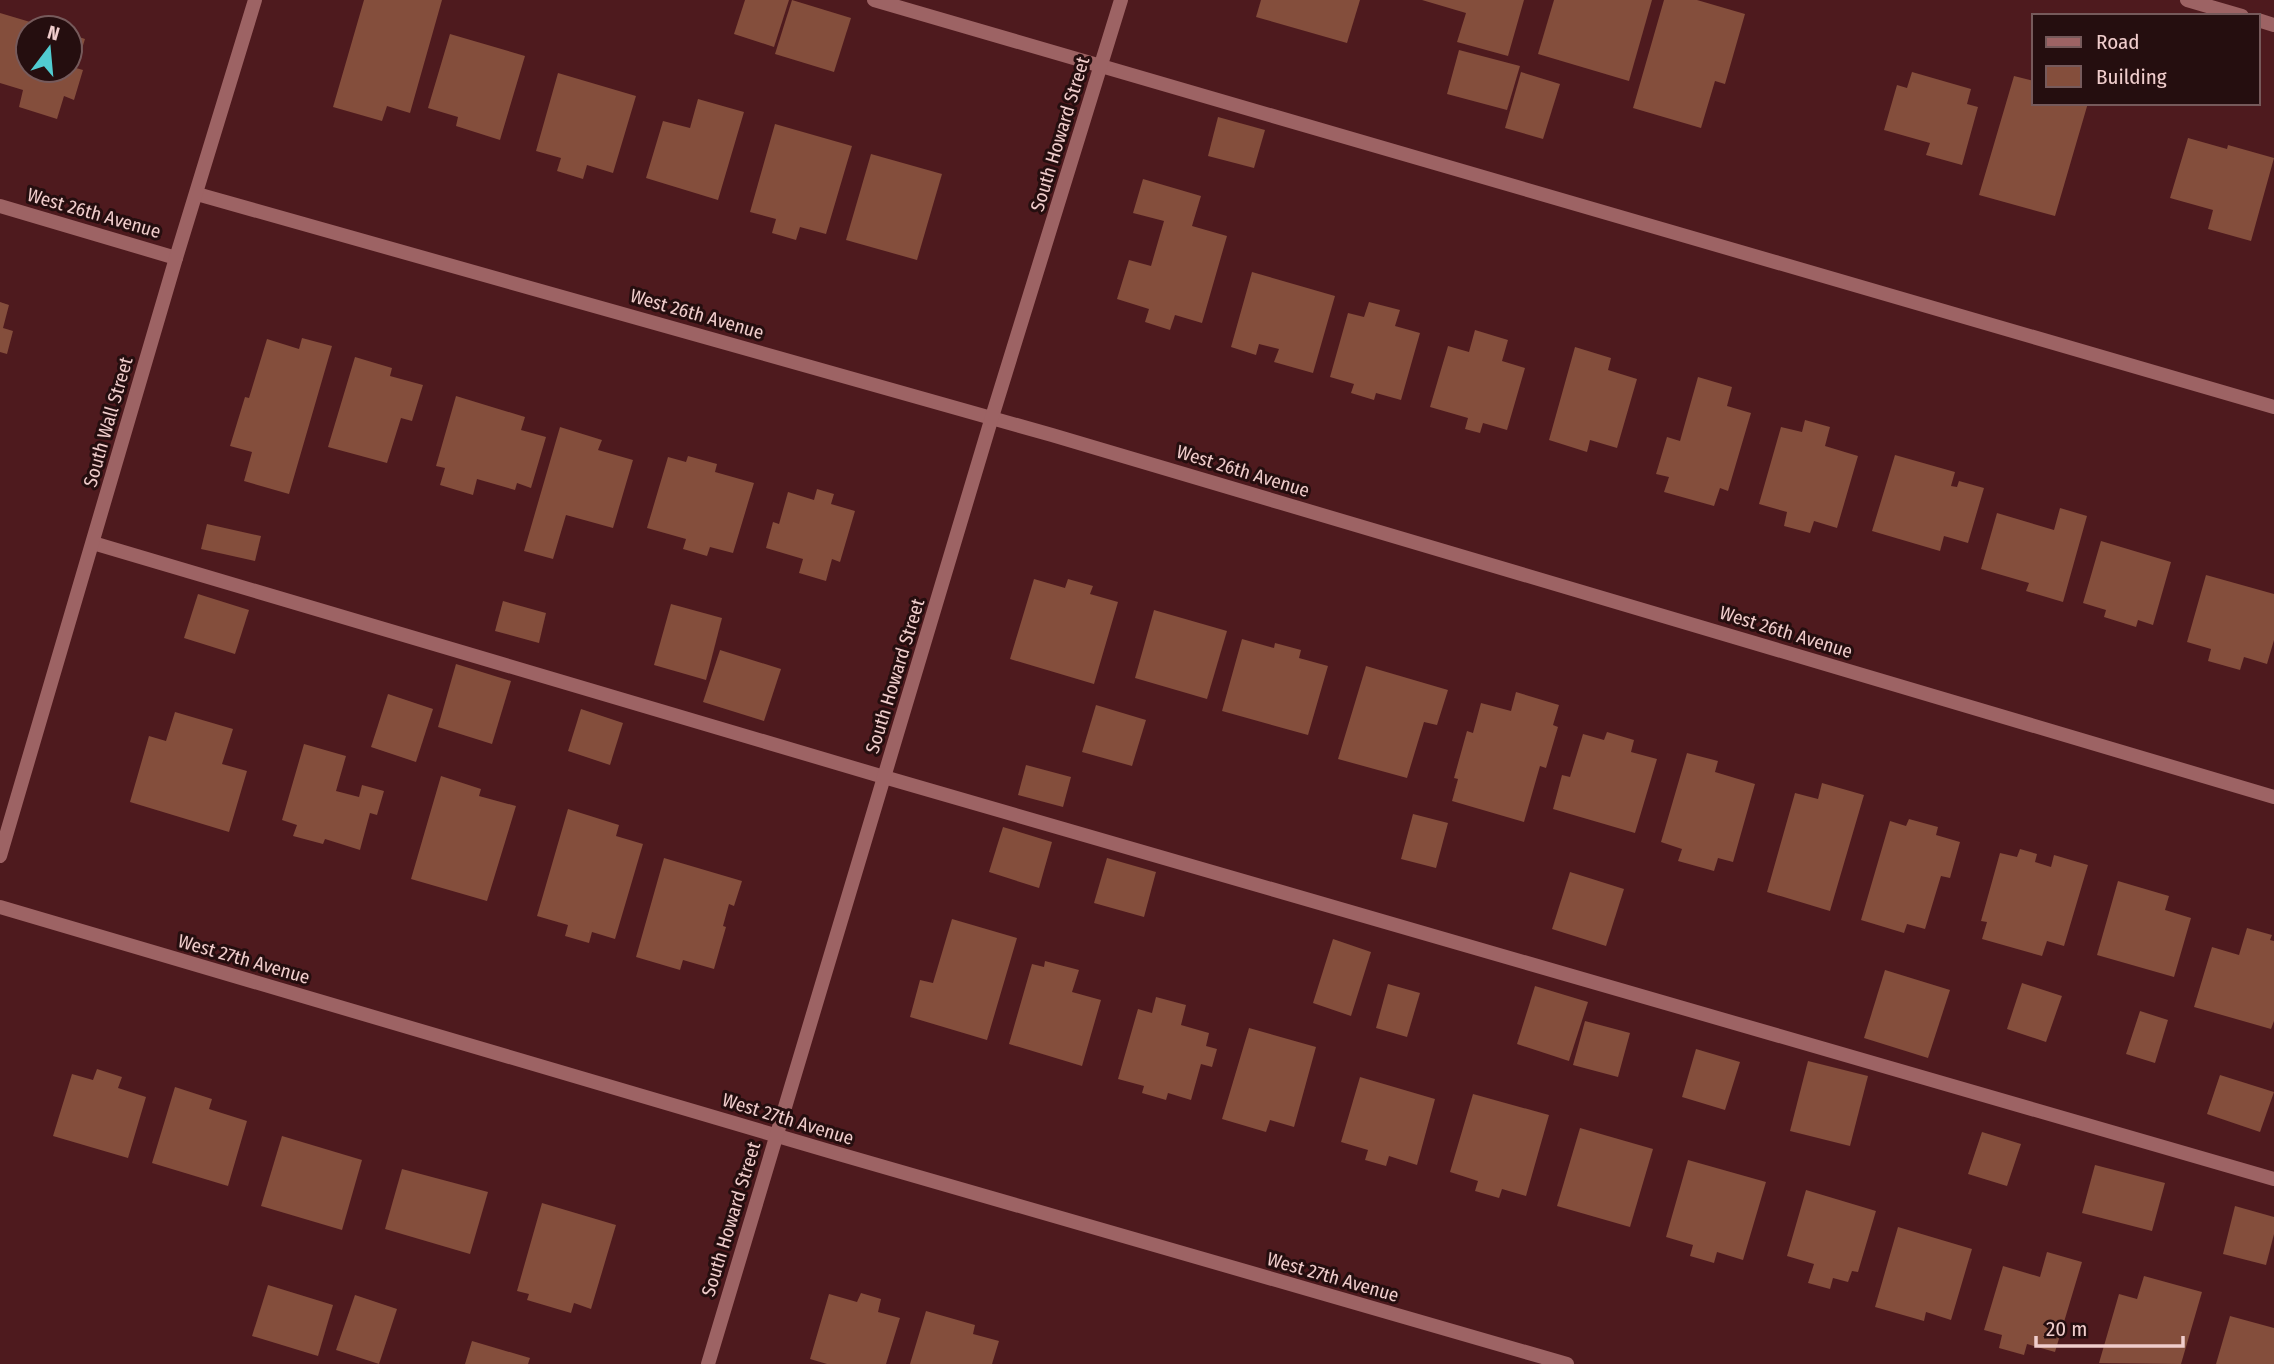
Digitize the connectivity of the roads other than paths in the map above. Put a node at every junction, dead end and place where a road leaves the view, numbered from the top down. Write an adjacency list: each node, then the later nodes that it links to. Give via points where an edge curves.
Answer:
1 (255, 0): 7 (street, South Wall Street)
2 (874, 0): 6 (street)
3 (1121, 0): 6 (street, South Howard Street)
4 (2187, 0): 5 (street)
5 (2235, 14)
6 (1101, 65): 10 (street); 11 (street, South Howard Street)
7 (197, 194): 9 (street, South Wall Street); 11 (street, West 26th Avenue)
8 (0, 206): 9 (street, West 26th Avenue)
9 (176, 258): 12 (street, South Wall Street)
10 (2274, 407)
11 (992, 417): 13 (street, South Howard Street); 14 (street, West 26th Avenue)
12 (93, 543): 13 (street); 15 (street, South Wall Street)
13 (884, 777): 17 (street, South Howard Street); 18 (street)
14 (2274, 797)
15 (0, 856)
16 (0, 907): 17 (street, West 27th Avenue)
17 (776, 1136): 19 (street, South Howard Street); 20 (street, West 27th Avenue)
18 (2274, 1179)
19 (708, 1364)
20 (1567, 1364)

